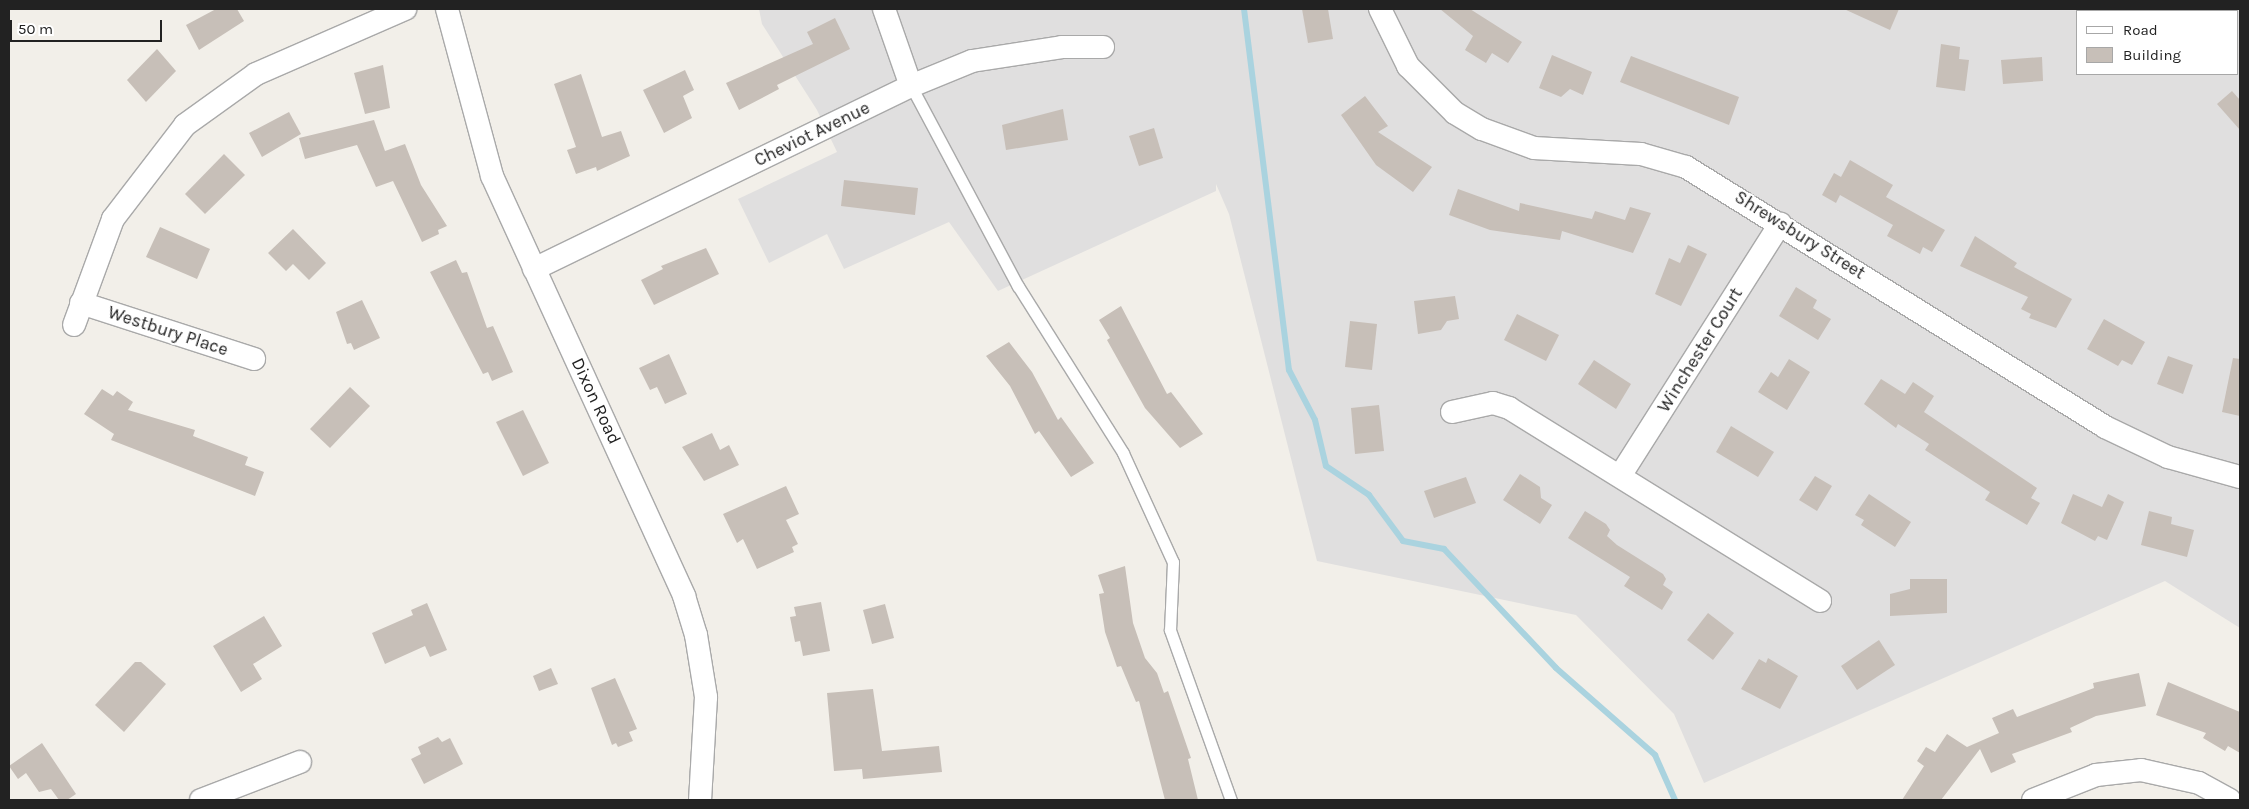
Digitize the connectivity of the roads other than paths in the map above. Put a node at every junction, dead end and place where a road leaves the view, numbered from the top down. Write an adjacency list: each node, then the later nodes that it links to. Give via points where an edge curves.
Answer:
1 (405, 9): 9 (street, via 256,74 185,125 113,219)
2 (447, 9): 8 (street, Dixon Road, via 489,168)
3 (884, 9): 6 (street)
4 (1380, 9): 7 (street, Shrewsbury Street, via 1408,66 1455,113 1482,129 1534,148 1665,158 1716,182)
5 (1103, 47): 6 (street, Cheviot Avenue, via 1062,48 972,61)
6 (911, 86): 8 (street, Cheviot Avenue); 19 (lane, via 1018,286 1122,453 1173,562 1170,630)
7 (1780, 224): 13 (street, Winchester Court); 14 (street, Shrewsbury Street, via 2105,427 2168,457)
8 (534, 269): 18 (street, Dixon Road, via 689,611 706,697)
9 (81, 303): 10 (street); 11 (street, Westbury Place)
10 (74, 325)
11 (254, 359)
12 (1452, 412): 13 (street, via 1493,403 1509,408)
13 (1620, 476): 15 (street)
14 (2240, 477)
15 (1820, 601)
16 (300, 762): 17 (street)
17 (201, 800)
18 (700, 800)
19 (1232, 800)
20 (2033, 800): 21 (street, via 2096,775 2141,770 2199,783)
21 (2230, 800)

